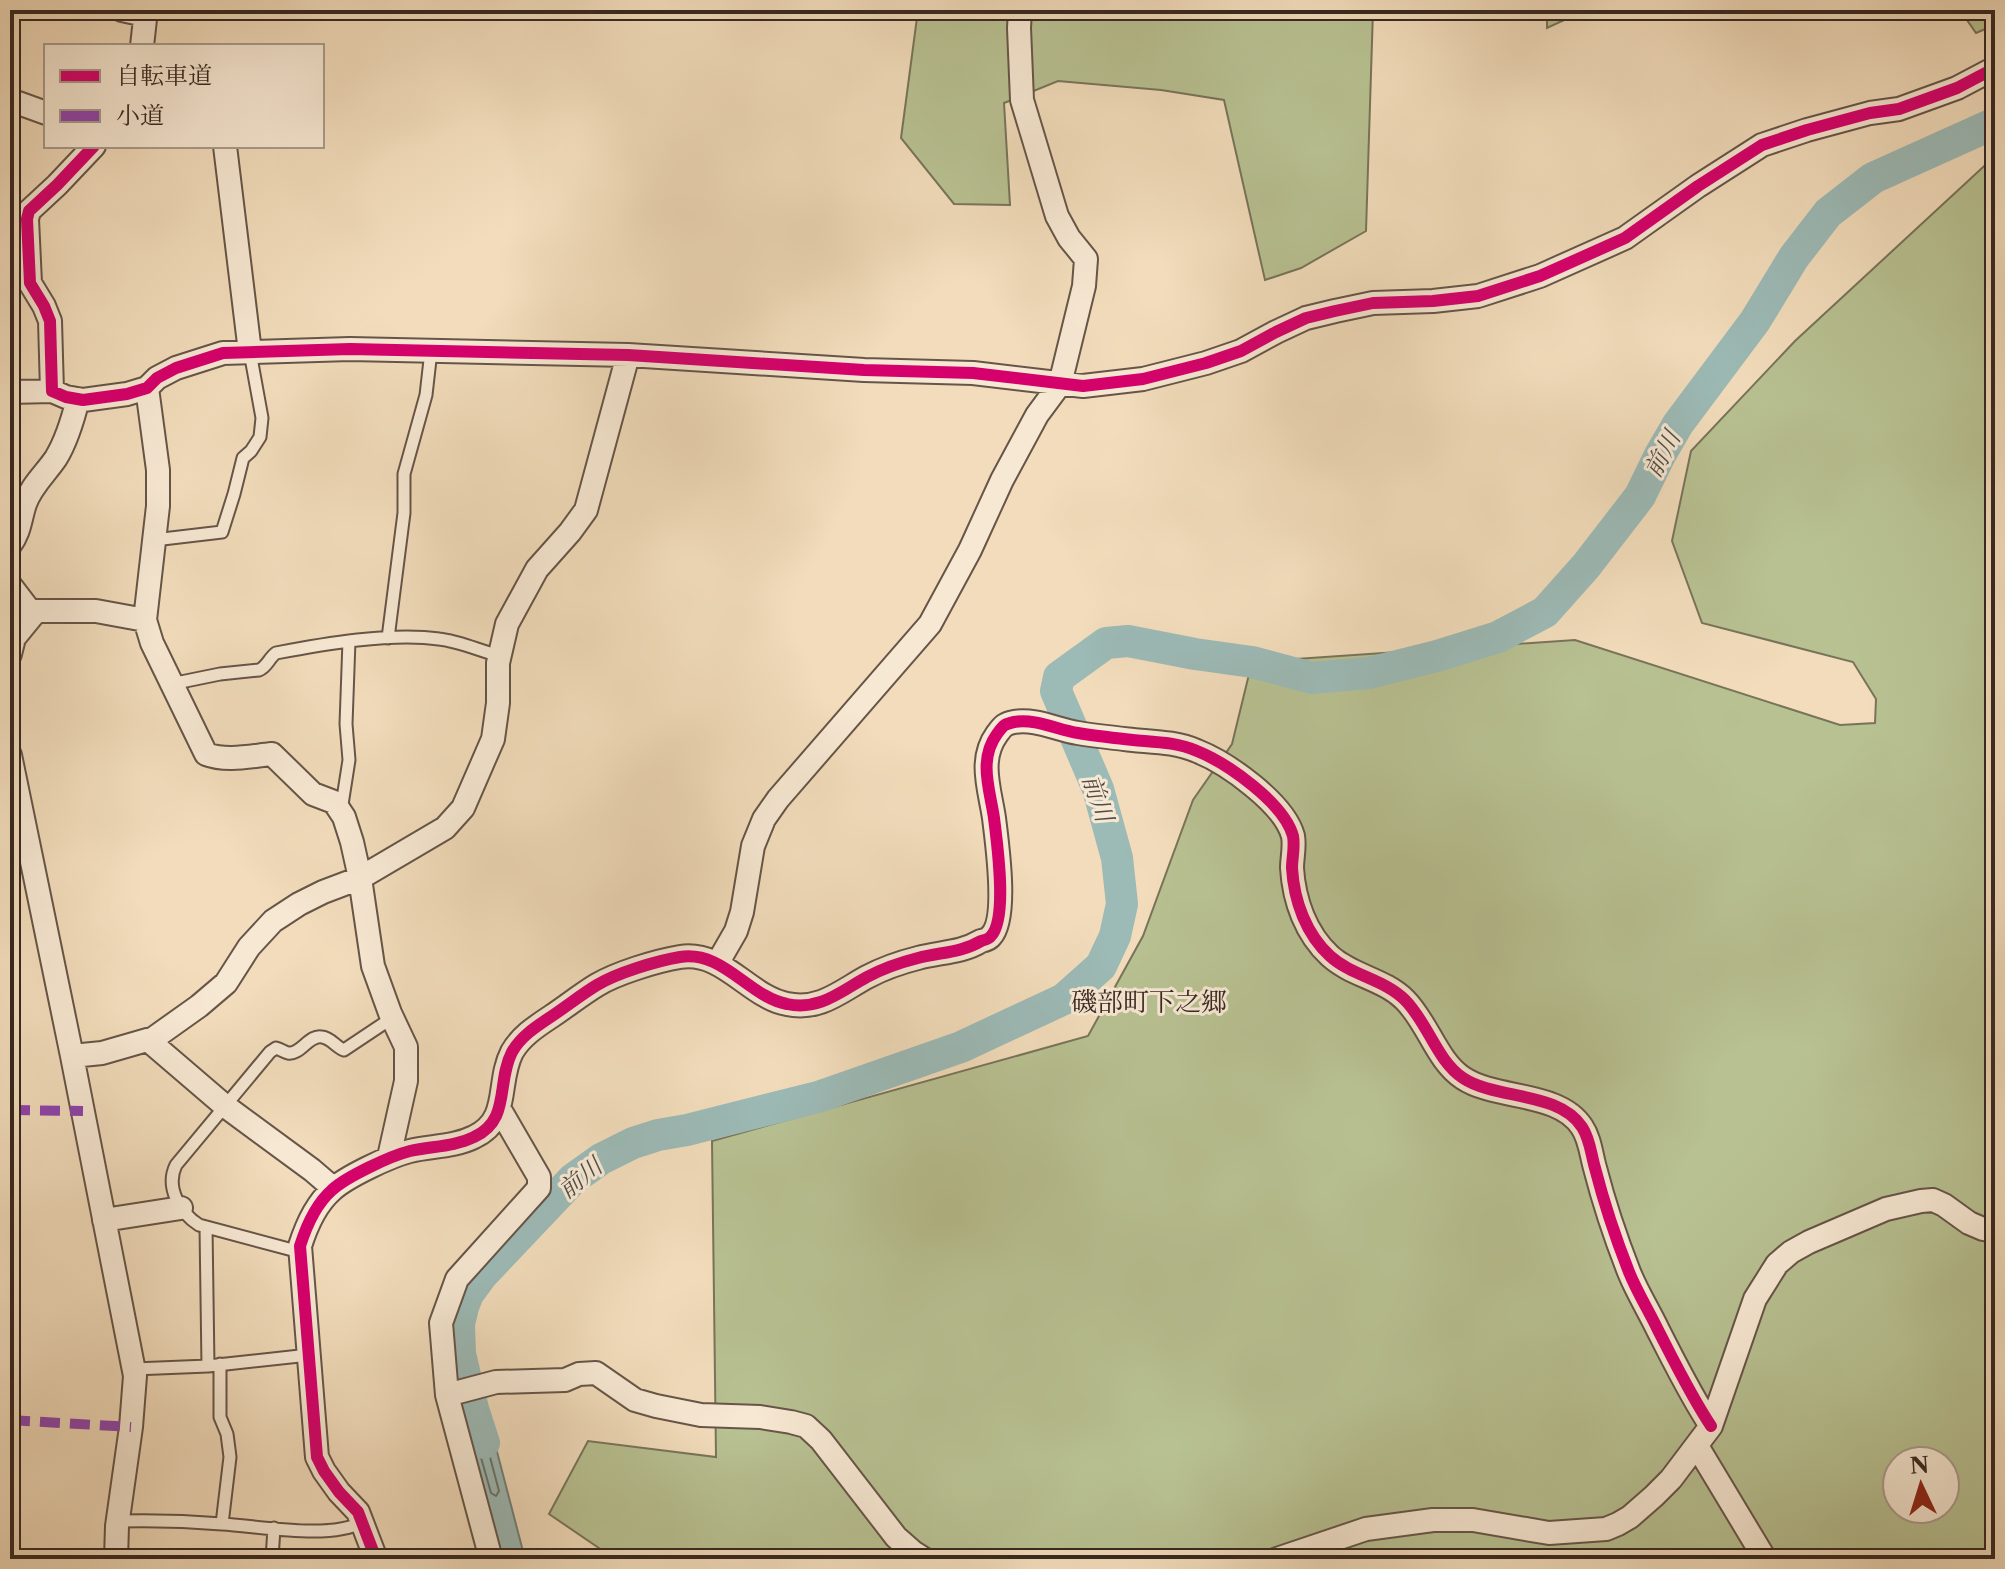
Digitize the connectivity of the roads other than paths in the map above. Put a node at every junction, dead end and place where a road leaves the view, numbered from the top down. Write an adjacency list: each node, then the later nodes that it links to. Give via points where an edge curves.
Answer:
1 (122, 10): 3 (street)
2 (1020, 10): 14 (street, via 1025,113 1057,216 1086,259)
3 (145, 13): 4 (street)
4 (142, 44)
5 (1995, 68): 14 (street, via 1899,109 1762,145 1625,238 1540,276 1478,296 1373,303 1306,318 1241,351 1143,379)
6 (10, 100): 7 (street)
7 (44, 112)
8 (92, 148): 10 (street, via 29,211)
9 (225, 148): 12 (street)
10 (20, 272): 16 (street, via 50,321)
11 (431, 351): 12 (street); 13 (street); 24 (lane, via 426,395 404,474)
12 (250, 352): 15 (street, via 223,353 176,368); 19 (lane, via 262,418 260,437 243,458 222,532)
13 (628, 355): 14 (street, via 973,373); 27 (street, via 586,510 537,569 507,624)
14 (1060, 384): 32 (street, via 1037,415 930,624 764,819 753,846 736,931)
15 (147, 388): 18 (street); 19 (street, via 158,470)
16 (52, 391): 17 (street); 18 (street)
17 (10, 392)
18 (78, 399): 20 (street, via 71,427 32,489)
19 (154, 540): 23 (street)
20 (10, 545)
21 (10, 585): 22 (street)
22 (33, 615): 23 (street, via 96,611); 26 (street)
23 (145, 620): 28 (street)
24 (388, 638): 25 (lane); 27 (lane, via 440,639)
25 (349, 641): 28 (lane, via 276,653 259,670); 30 (lane, via 349,760)
26 (11, 642)
27 (500, 656): 31 (street, via 493,739 463,808 445,828)
28 (171, 684): 30 (street, via 206,754 272,754 313,794 334,802)
29 (10, 755): 35 (street)
30 (341, 812): 31 (street)
31 (360, 878): 33 (street, via 373,966); 34 (street, via 273,921 226,983)
32 (717, 964): 37 (street, via 697,957 676,958 595,986 528,1032 513,1050); 49 (street, via 781,1003 816,1004 869,976 919,957 971,947 991,936 1001,896 987,761 991,742 1003,726 1028,721 1193,749 1235,772 1286,822 1302,915 1332,959 1405,999 1446,1063 1462,1077 1484,1088 1550,1104 1582,1126 1630,1274)
33 (392, 1018): 36 (lane, via 344,1050 320,1036 294,1052 276,1048); 38 (street, via 406,1047 406,1081)
34 (148, 1040): 35 (street); 36 (street)
35 (72, 1056): 41 (street)
36 (225, 1106): 39 (street); 40 (lane, via 173,1171 172,1186)
37 (499, 1108): 38 (street, via 487,1130 469,1140); 48 (street, via 539,1177 539,1188 457,1279 441,1323)
38 (389, 1157): 39 (street)
39 (333, 1188): 44 (street, via 304,1230)
40 (181, 1208): 41 (street); 42 (lane)
41 (104, 1220): 47 (street)
42 (206, 1227): 44 (lane); 46 (lane)
43 (1995, 1231): 49 (street, via 1969,1223 1933,1200 1921,1201 1886,1209 1791,1252 1755,1299)
44 (300, 1252): 45 (street)
45 (309, 1355): 46 (lane); 52 (street, via 317,1457)
46 (214, 1365): 47 (lane); 53 (lane, via 230,1457)
47 (134, 1369): 51 (street)
48 (447, 1395): 58 (street); 59 (street, via 496,1382 565,1380 596,1373 635,1400 656,1406 806,1426 896,1537)
49 (1711, 1426): 50 (street)
50 (1697, 1446): 60 (street, via 1654,1496 1606,1529 1549,1533 1473,1520 1433,1520 1366,1529); 61 (street)
51 (117, 1521): 53 (lane); 55 (street)
52 (362, 1522): 54 (lane, via 348,1529); 57 (street)
53 (222, 1524): 54 (lane)
54 (274, 1528): 56 (lane)
55 (116, 1559)
56 (272, 1559)
57 (376, 1559)
58 (491, 1559)
59 (924, 1559)
60 (1277, 1559)
61 (1765, 1559)

